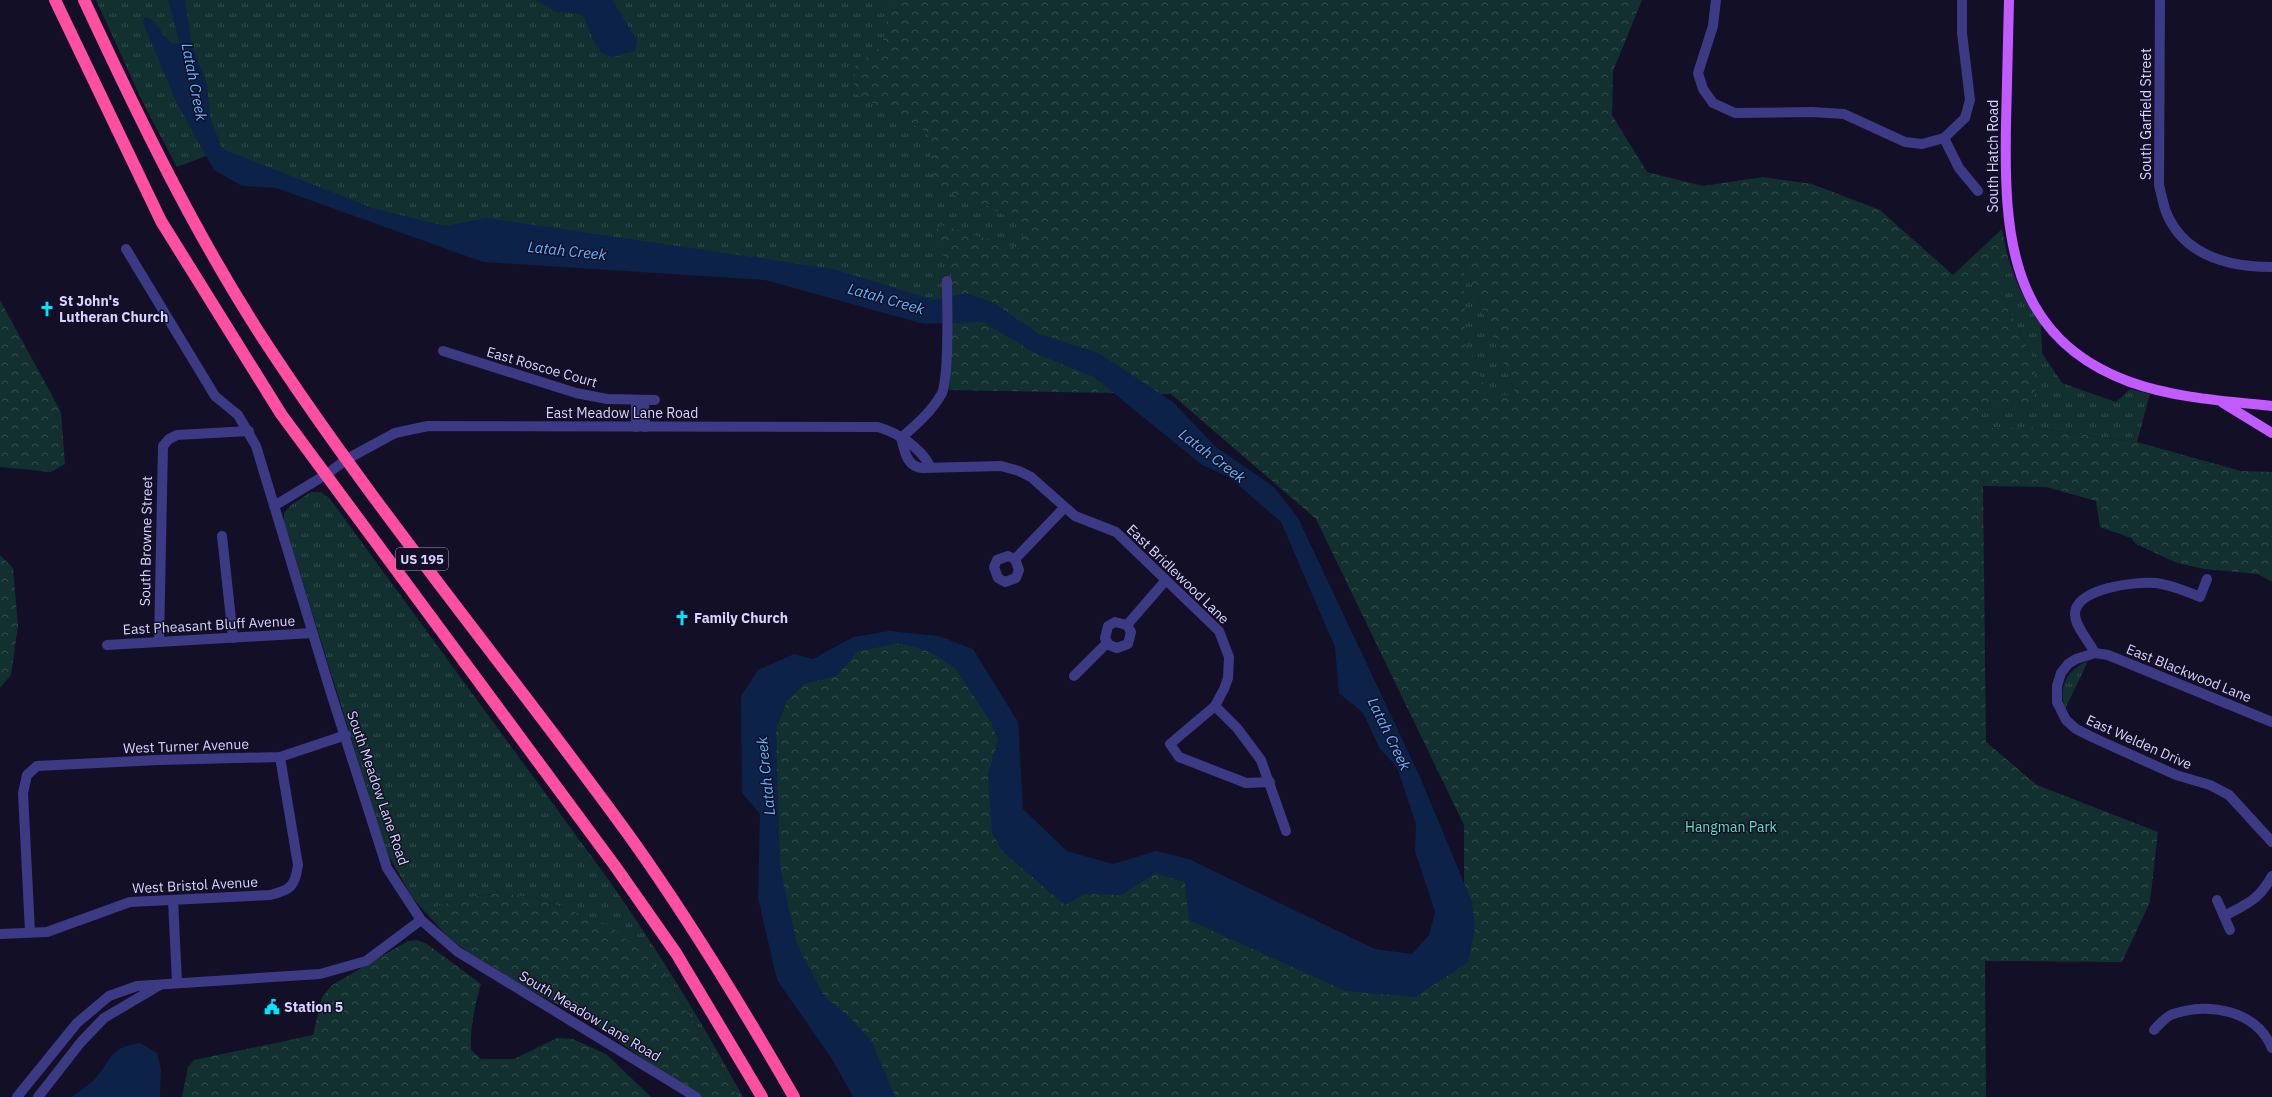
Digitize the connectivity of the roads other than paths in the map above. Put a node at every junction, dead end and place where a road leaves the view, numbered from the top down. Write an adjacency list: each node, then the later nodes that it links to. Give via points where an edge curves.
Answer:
1 (55, 0): 20 (highway, US 195, via 161,221 281,414)
2 (84, 0): 19 (highway, US 195, via 153,146 217,263 263,338)
3 (1716, 0): 7 (street, via 1714,26 1698,73 1703,89 1713,104 1735,114 1844,114 1905,142 1922,144)
4 (1962, 0): 7 (street, via 1962,34 1970,100 1965,118)
5 (2008, 0): 13 (main road, South Hatch Road, via 2006,211 2016,263 2035,307 2052,330 2074,351 2101,369 2129,382 2161,392)
6 (2160, 0): 10 (street, South Garfield Street, via 2159,184 2166,212 2190,244 2208,256 2229,264)
7 (1944, 138): 8 (street, via 1959,168)
8 (1978, 191)
9 (126, 249): 16 (street, South Meadow Lane Road, via 215,396 238,415)
10 (2272, 267)
11 (947, 281): 18 (street, via 946,358 942,394 924,418)
12 (443, 351): 15 (street, East Roscoe Court, via 576,393 607,400 645,400)
13 (2218, 400): 14 (main road, South Hatch Road); 17 (main road)
14 (2272, 406)
15 (641, 427): 18 (street, East Meadow Lane Road, via 878,427); 19 (street, East Meadow Lane Road, via 428,426 395,434)
16 (249, 431): 21 (street, South Meadow Lane Road); 30 (street, South Browne Street, via 177,435 165,442 161,452)
17 (2272, 432)
18 (901, 438): 22 (street, East Bridlewood Lane, via 908,460 919,467 1010,468 1031,477)
19 (347, 460): 20 (street); 58 (highway, US 195, via 634,843 740,1002)
20 (327, 474): 21 (street); 57 (highway, US 195, via 676,953)
21 (274, 506): 28 (street, South Meadow Lane Road)
22 (1064, 508): 24 (street); 26 (street, East Bridlewood Lane, via 1075,516 1116,532)
23 (222, 536): 29 (street)
24 (1015, 559)
25 (2207, 579): 33 (street, via 2200,597 2176,588 2141,582 2084,596 2075,614)
26 (1166, 580): 27 (street); 35 (street, East Bridlewood Lane, via 1219,631 1226,645 1229,657 1228,678)
27 (1127, 625): 31 (street, via 1115,622 1108,626 1104,634); 31 (street, via 1131,632 1128,644 1117,648)
28 (312, 633): 29 (street, East Pheasant Bluff Avenue); 37 (street, South Meadow Lane Road)
29 (232, 638): 30 (street, East Pheasant Bluff Avenue)
30 (159, 642): 32 (street, East Pheasant Bluff Avenue)
31 (1107, 643): 34 (street)
32 (107, 645)
33 (2095, 653): 36 (street, East Blackwood Lane, via 2108,655); 41 (street, East Welden Drive, via 2076,659 2061,673 2057,686 2057,702 2066,720 2076,729 2176,775 2219,790 2243,808)
34 (1074, 676)
35 (1215, 706): 39 (street, via 1237,728 1261,760); 39 (street, East Bridlewood Lane, via 1170,744 1179,757 1246,783)
36 (2272, 722)
37 (346, 735): 38 (street, West Turner Avenue); 46 (street, South Meadow Lane Road, via 388,868)
38 (280, 757): 43 (street, West Bristol Avenue, via 298,865 296,879 286,891 270,895); 48 (street, West Turner Avenue, via 37,766 27,775 22,793)
39 (1270, 782): 40 (street)
40 (1286, 831)
41 (2272, 842)
42 (2272, 876): 45 (street, via 2253,902)
43 (173, 900): 48 (street, West Bristol Avenue, via 130,902 48,932); 50 (street)
44 (2217, 900): 45 (street)
45 (2224, 916): 47 (street)
46 (421, 920): 50 (street, via 366,961 320,974); 56 (street, South Meadow Lane Road, via 458,952)
47 (2230, 930)
48 (30, 932): 49 (street, West Bristol Avenue)
49 (0, 934)
50 (177, 982): 51 (street)
51 (160, 984): 54 (street, via 137,986 108,996 76,1023); 55 (street, via 104,1018 81,1042)
52 (2154, 1030): 53 (street, via 2172,1014 2219,1009 2243,1016 2259,1027)
53 (2272, 1048)
54 (17, 1097)
55 (38, 1097)
56 (696, 1097)
57 (762, 1097)
58 (794, 1097)

